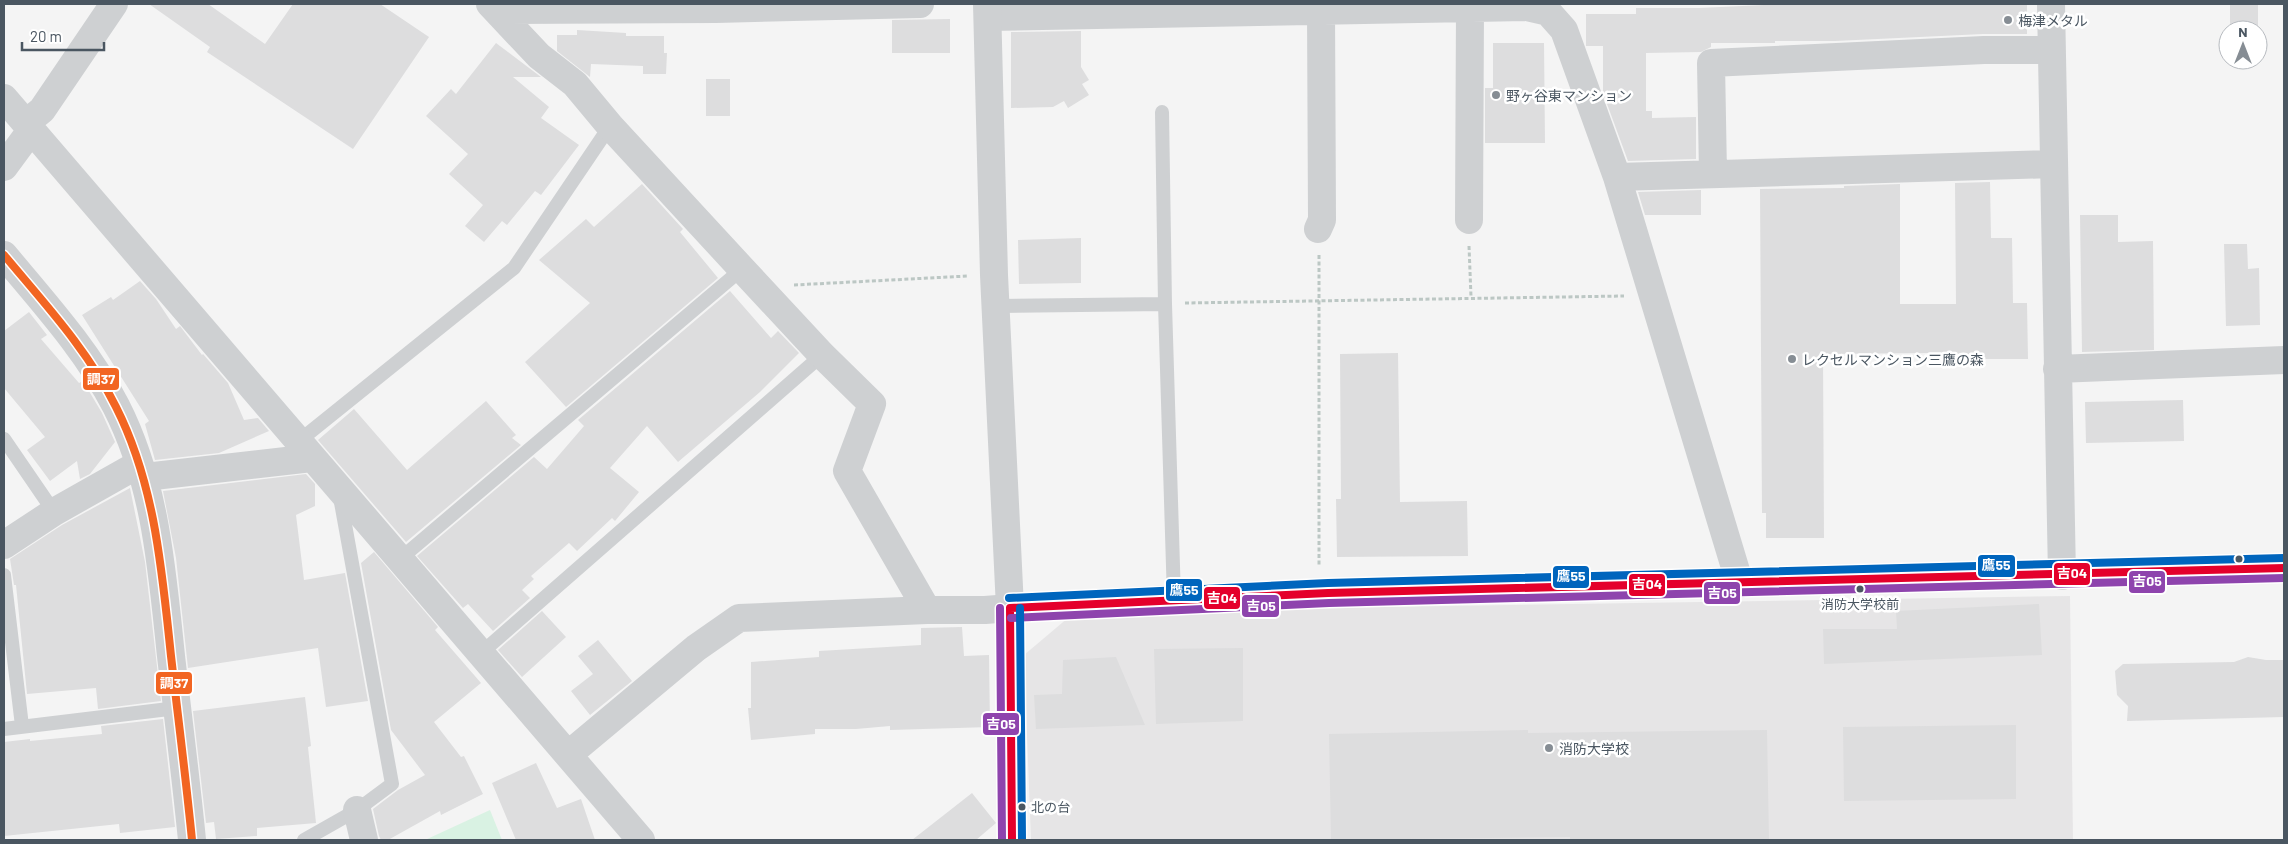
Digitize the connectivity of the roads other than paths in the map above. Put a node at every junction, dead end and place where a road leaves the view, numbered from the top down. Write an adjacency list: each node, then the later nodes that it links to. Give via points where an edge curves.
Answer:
1 (113, 4): 12 (street)
2 (920, 4): 4 (street)
3 (2050, 4): 9 (street)
4 (716, 6): 5 (street)
5 (494, 7): 13 (street, via 539,56 575,84)
6 (1470, 8): 8 (street); 17 (street, via 1528,7 1548,12 1559,24 1564,30); 18 (street)
7 (987, 10): 8 (street); 23 (street)
8 (1321, 10): 19 (street, via 1322,220)
9 (2050, 50): 14 (street); 16 (street, via 1984,50 1711,63)
10 (4, 98): 12 (street)
11 (1162, 112): 22 (lane)
12 (29, 126): 15 (street); 28 (street)
13 (610, 126): 21 (street); 28 (lane, via 514,268)
14 (2053, 164): 16 (street); 26 (street)
15 (4, 167)
16 (1713, 174): 17 (street)
17 (1617, 177): 37 (street)
18 (1468, 220)
19 (1318, 229)
20 (4, 255): 29 (street, via 104,383)
21 (750, 278): 24 (street); 33 (lane)
22 (1165, 304): 23 (lane); 38 (lane)
23 (995, 306): 39 (street)
24 (822, 355): 40 (street, via 872,404 847,471); 41 (lane)
25 (2284, 360): 26 (street)
26 (2057, 369): 36 (street)
27 (4, 439): 31 (lane)
28 (305, 450): 29 (street); 30 (street)
29 (142, 470): 31 (street); 42 (street, via 158,542)
30 (338, 487): 33 (street); 46 (lane, via 392,784)
31 (54, 512): 32 (street)
32 (4, 545)
33 (400, 559): 41 (street)
34 (2284, 568): 36 (street)
35 (4, 575): 43 (lane)
36 (2062, 576): 37 (street)
37 (1740, 584): 38 (street, via 1319,592)
38 (1174, 599): 39 (street)
39 (1010, 608): 40 (street); 51 (street)
40 (928, 610): 45 (street, via 739,618 696,648)
41 (480, 654): 45 (street)
42 (177, 708): 43 (lane); 47 (street)
43 (22, 726): 44 (lane)
44 (4, 729)
45 (568, 754): 50 (street)
46 (357, 810): 48 (lane); 49 (street)
47 (192, 840)
48 (304, 840)
49 (364, 840)
50 (641, 840)
51 (1012, 840)

